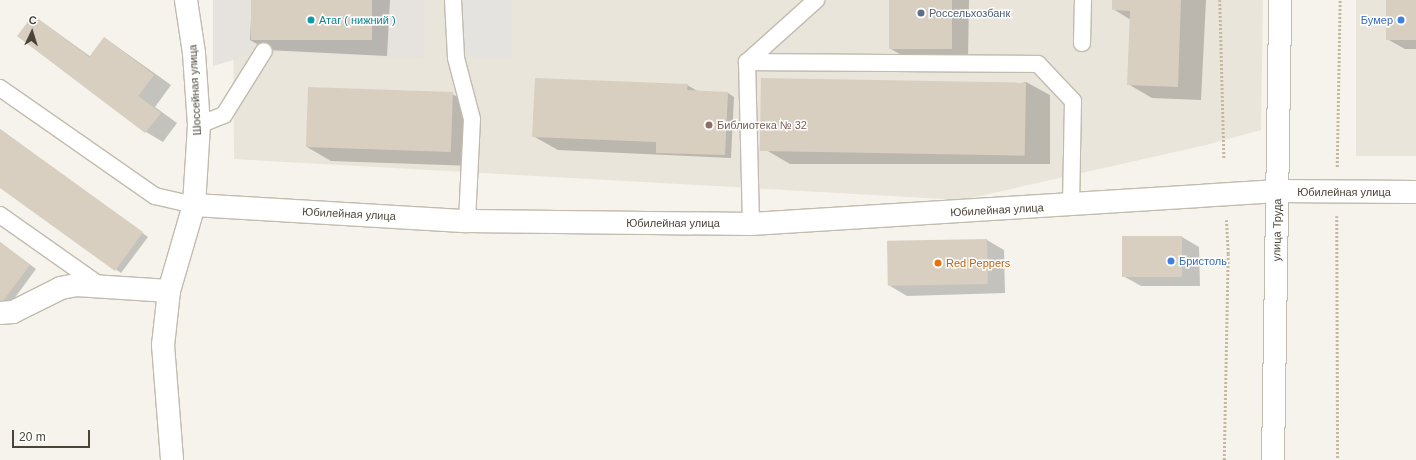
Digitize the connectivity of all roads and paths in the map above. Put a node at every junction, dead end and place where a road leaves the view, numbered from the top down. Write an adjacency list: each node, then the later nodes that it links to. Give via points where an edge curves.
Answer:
1 (186, 0): 12 (street, Шоссейная улица, via 194,53)
2 (453, 0): 22 (lane, via 456,58 472,119)
3 (816, 0): 10 (lane)
4 (1083, 0): 8 (lane)
5 (1220, 0): 13 (path)
6 (1280, 0): 15 (street, улица Труда)
7 (1340, 0): 14 (path)
8 (1082, 43)
9 (264, 51): 12 (lane, via 224,115)
10 (747, 62): 18 (lane, via 1038,64 1073,101); 23 (lane)
11 (0, 88): 17 (lane, via 155,196)
12 (200, 125): 17 (street, Шоссейная улица)
13 (1224, 158)
14 (1337, 169)
15 (1278, 191): 16 (street, Юбилейная улица); 18 (street, Юбилейная улица); 29 (street, улица Труда)
16 (1416, 192)
17 (194, 205): 22 (street, Юбилейная улица); 25 (street)
18 (1072, 205): 23 (street, Юбилейная улица)
19 (1337, 209): 30 (path)
20 (0, 215): 24 (lane)
21 (1226, 220): 28 (path, via 1228,254)
22 (467, 221): 23 (street, Юбилейная улица)
23 (751, 224)
24 (102, 287): 25 (street); 26 (street, via 61,288 13,312)
25 (169, 291): 27 (street, via 163,345)
26 (0, 313)
27 (172, 460)
28 (1224, 460)
29 (1273, 460)
30 (1338, 460)

